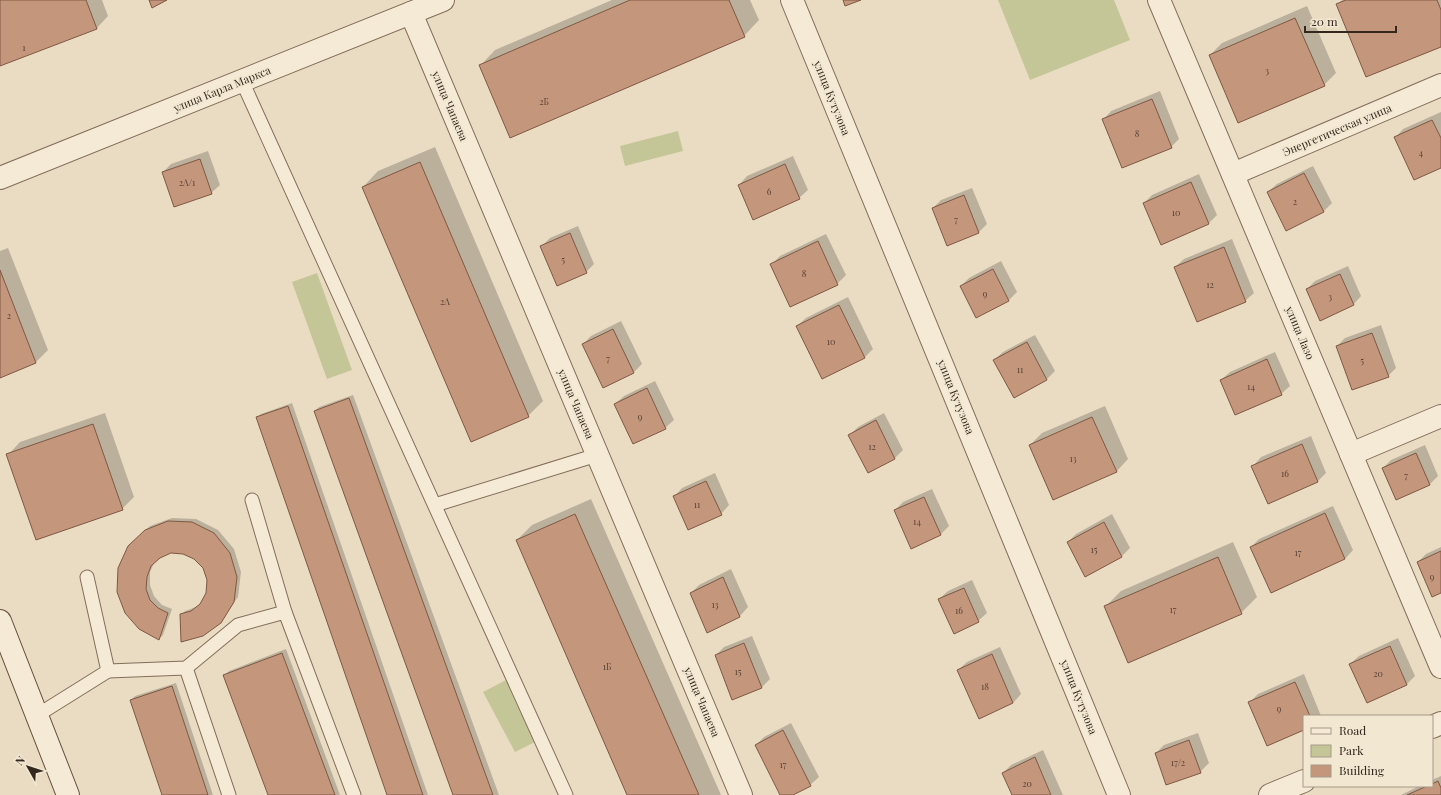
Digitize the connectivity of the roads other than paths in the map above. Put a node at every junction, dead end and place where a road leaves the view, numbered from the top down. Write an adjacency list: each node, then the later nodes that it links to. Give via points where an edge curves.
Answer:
1 (443, 0): 4 (street, улица Карла Маркса)
2 (792, 0): 27 (street, улица Кутузова)
3 (1159, 0): 7 (street, улица Лазо)
4 (411, 13): 5 (street, улица Карла Маркса); 11 (street, улица Чапаева)
5 (242, 81): 8 (street, улица Карла Маркса); 13 (lane)
6 (1441, 85): 7 (street, Энергетическая улица)
7 (1233, 174): 10 (street, улица Лазо)
8 (0, 178)
9 (1441, 416): 10 (street)
10 (1351, 454): 17 (street, улица Лазо)
11 (597, 455): 13 (lane); 26 (street, улица Чапаева)
12 (252, 500): 15 (lane)
13 (435, 505): 25 (lane)
14 (87, 577): 19 (lane)
15 (285, 612): 18 (lane, via 238,625); 24 (lane)
16 (0, 621): 20 (street)
17 (1441, 667)
18 (186, 668): 19 (lane); 23 (lane)
19 (108, 671): 20 (lane)
20 (36, 716): 22 (street)
21 (1303, 780): 28 (street)
22 (68, 795)
23 (229, 795)
24 (354, 795)
25 (566, 795)
26 (741, 795)
27 (1119, 795)
28 (1270, 795)

